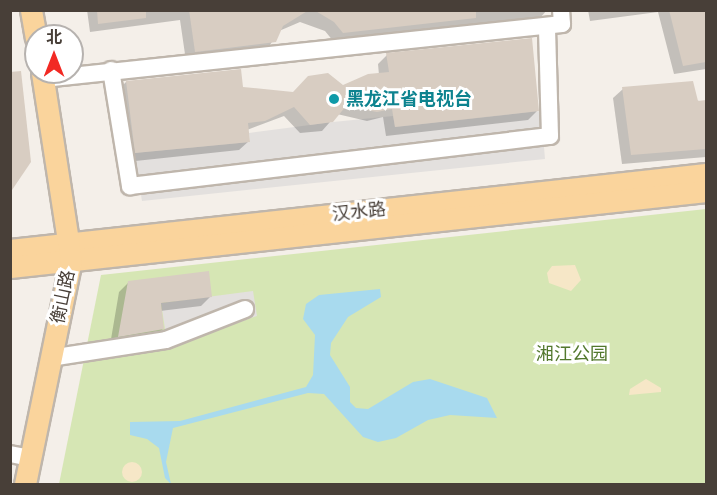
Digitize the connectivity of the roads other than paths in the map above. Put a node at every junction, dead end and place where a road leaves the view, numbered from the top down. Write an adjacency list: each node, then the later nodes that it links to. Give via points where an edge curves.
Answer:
1 (561, 10): 2 (lane, via 562,24)
2 (547, 26): 3 (lane); 3 (lane, via 550,136 130,186)
3 (111, 70): 4 (lane)
4 (84, 72)
5 (43, 84): 9 (main road, 衡山路)
6 (706, 174): 9 (main road, 汉水路)
7 (706, 191): 9 (main road, 汉水路)
8 (10, 250): 9 (main road, 汉水路)
9 (70, 252): 10 (main road, 汉水路); 12 (main road, 衡山路)
10 (10, 267)
11 (245, 309): 12 (lane, via 166,340)
12 (50, 358): 13 (main road, 衡山路)
13 (20, 456): 14 (main road, 衡山路)
14 (25, 484)

